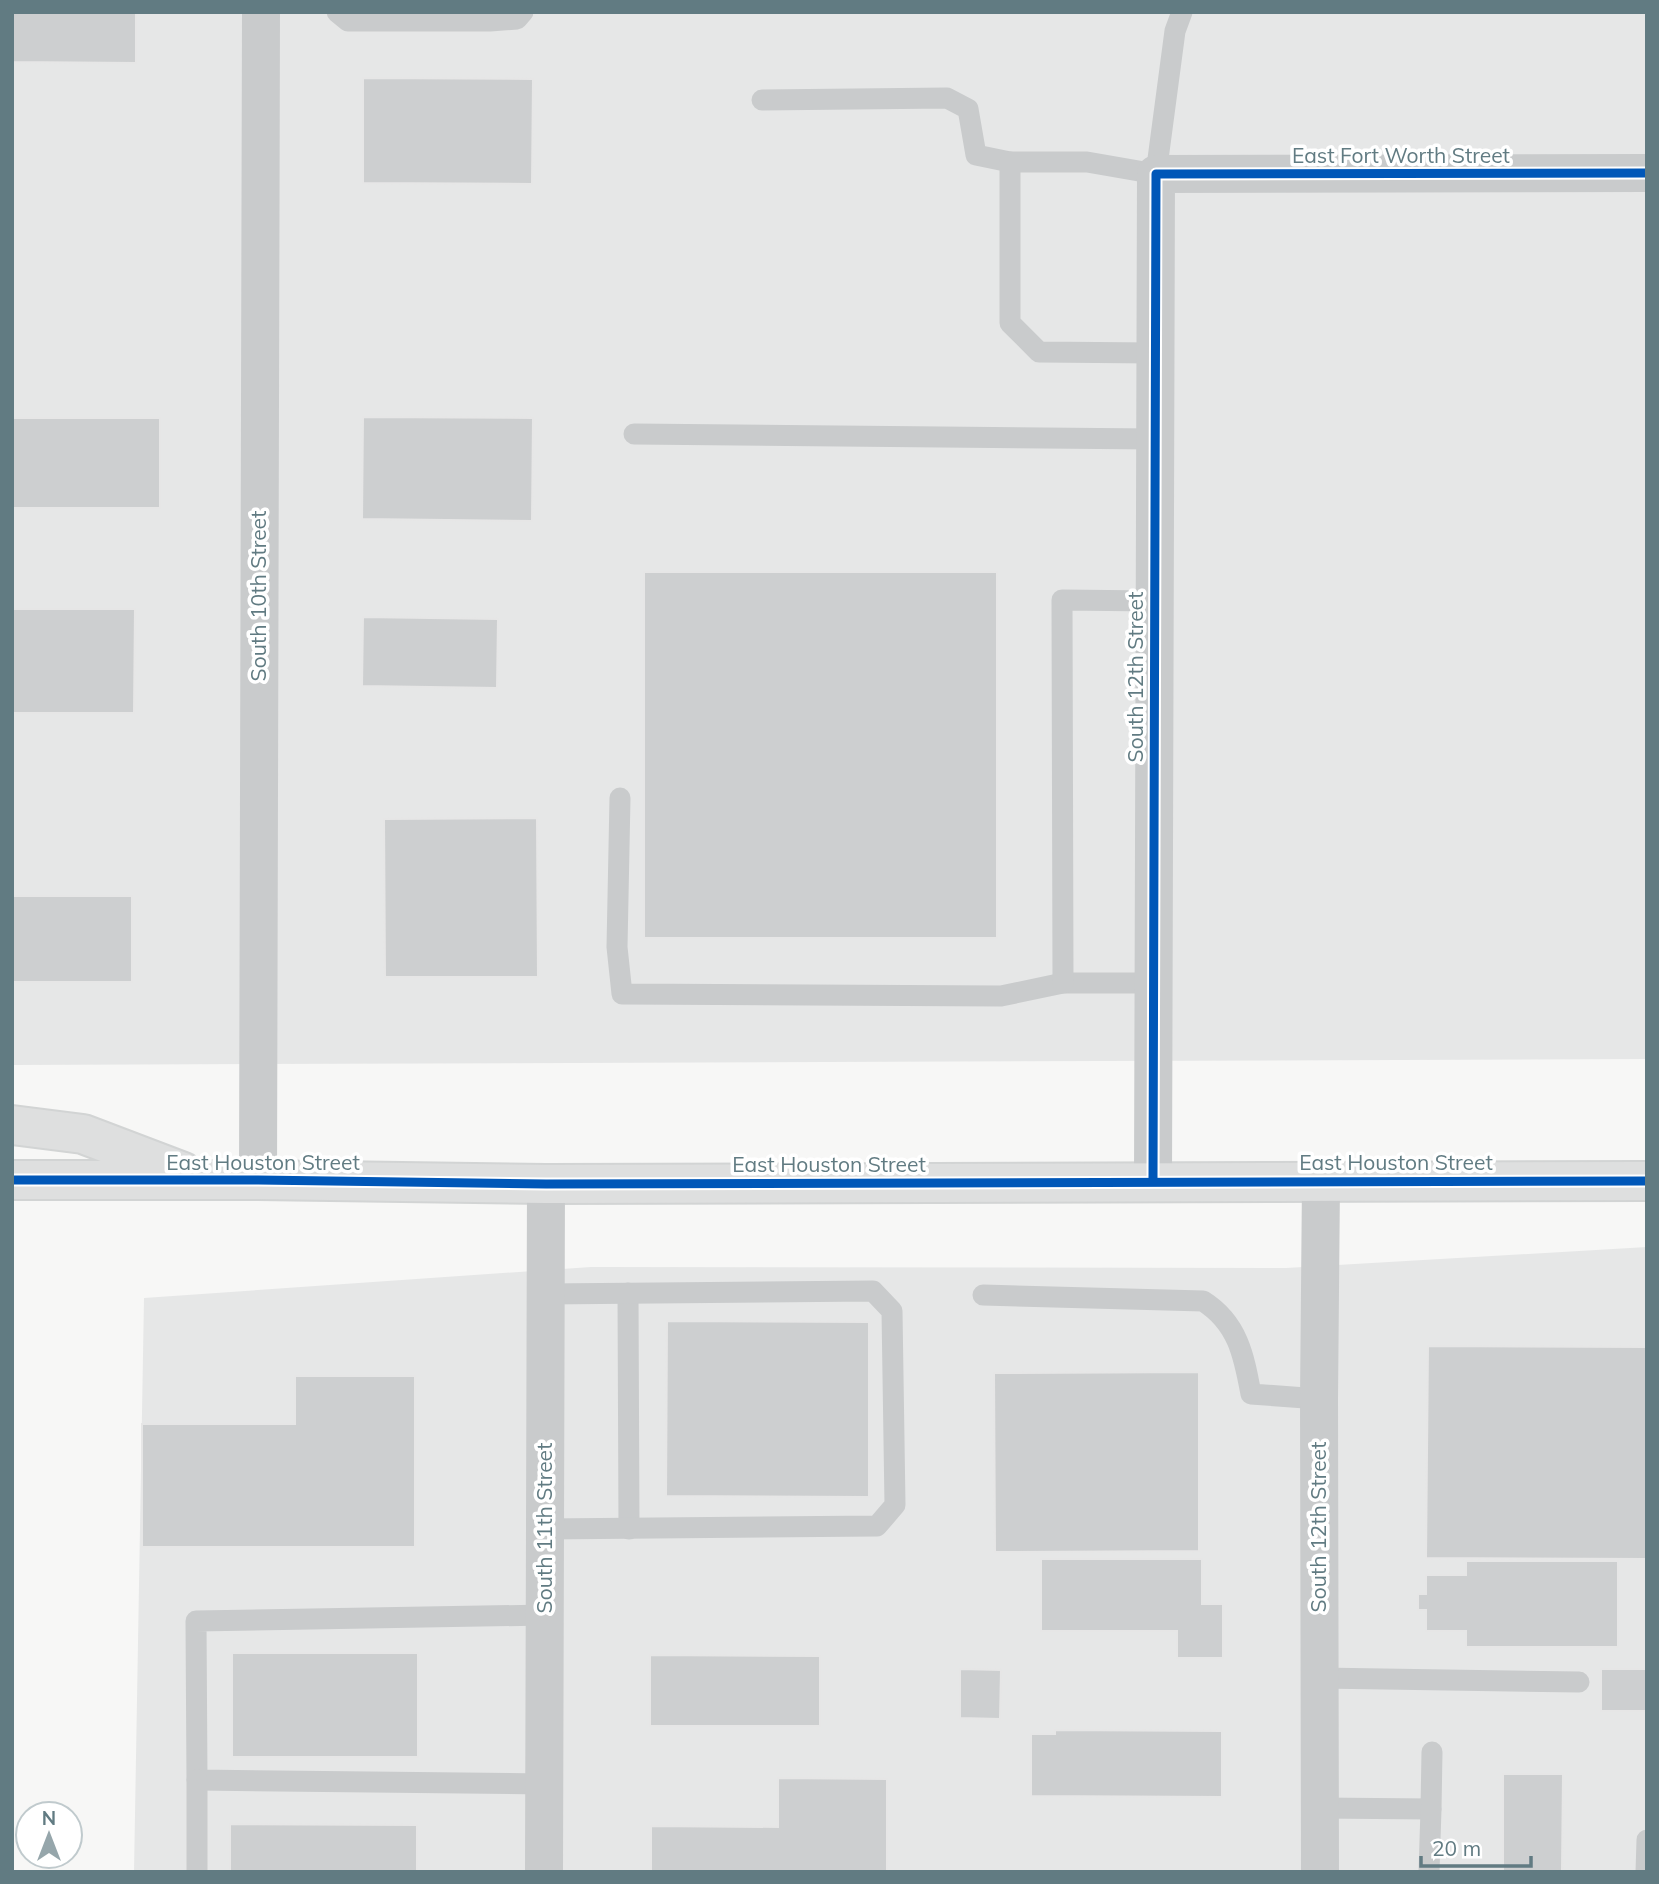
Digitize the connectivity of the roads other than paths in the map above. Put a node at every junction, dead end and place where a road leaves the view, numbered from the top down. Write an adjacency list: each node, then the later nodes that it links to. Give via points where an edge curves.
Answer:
1 (261, 12): 19 (street, South 10th Street)
2 (337, 12): 3 (lane, via 348,21 490,21 517,19)
3 (523, 12)
4 (1182, 12): 8 (lane, via 1175,32)
5 (762, 100): 6 (lane, via 947,98 968,109 976,155)
6 (1010, 162): 8 (lane, via 1087,162); 9 (lane, via 1010,323 1039,352)
7 (1647, 173): 8 (street, East Fort Worth Street)
8 (1156, 174): 9 (street, South 12th Street)
9 (1154, 353): 11 (street, South 12th Street)
10 (634, 434): 11 (lane)
11 (1154, 439): 12 (street, South 12th Street)
12 (1154, 601): 14 (lane, via 1062,600); 15 (street, South 12th Street)
13 (620, 798): 14 (lane, via 617,947 622,994 1001,996)
14 (1063, 983): 15 (lane)
15 (1153, 983): 20 (street, South 12th Street)
16 (12, 1125): 18 (street, via 83,1135)
17 (12, 1180): 18 (street, East Houston Street)
18 (204, 1180): 19 (street, East Houston Street)
19 (258, 1180): 23 (street, East Houston Street)
20 (1153, 1181): 22 (street, East Houston Street); 23 (street, East Houston Street)
21 (1647, 1181): 22 (street, East Houston Street)
22 (1321, 1182): 27 (street, South 12th Street)
23 (546, 1184): 24 (street, South 11th Street)
24 (546, 1293): 25 (lane); 28 (street, South 11th Street)
25 (628, 1293): 29 (lane); 29 (lane, via 873,1291 892,1311 895,1505 877,1526)
26 (983, 1295): 27 (lane, via 1203,1301 1219,1311 1243,1351 1251,1394)
27 (1319, 1399): 31 (street, South 12th Street)
28 (545, 1529): 29 (lane); 30 (street, South 11th Street)
29 (629, 1529)
30 (545, 1615): 34 (lane, via 196,1621); 35 (street, South 11th Street)
31 (1320, 1678): 32 (lane); 36 (street, South 12th Street)
32 (1579, 1682)
33 (1432, 1752): 37 (lane)
34 (197, 1780): 35 (lane); 39 (lane)
35 (545, 1784): 40 (street, South 11th Street)
36 (1320, 1808): 37 (lane); 41 (street, South 12th Street)
37 (1431, 1809): 42 (lane)
38 (1647, 1840): 43 (lane)
39 (197, 1872)
40 (544, 1872)
41 (1320, 1872)
42 (1429, 1872)
43 (1646, 1872)

